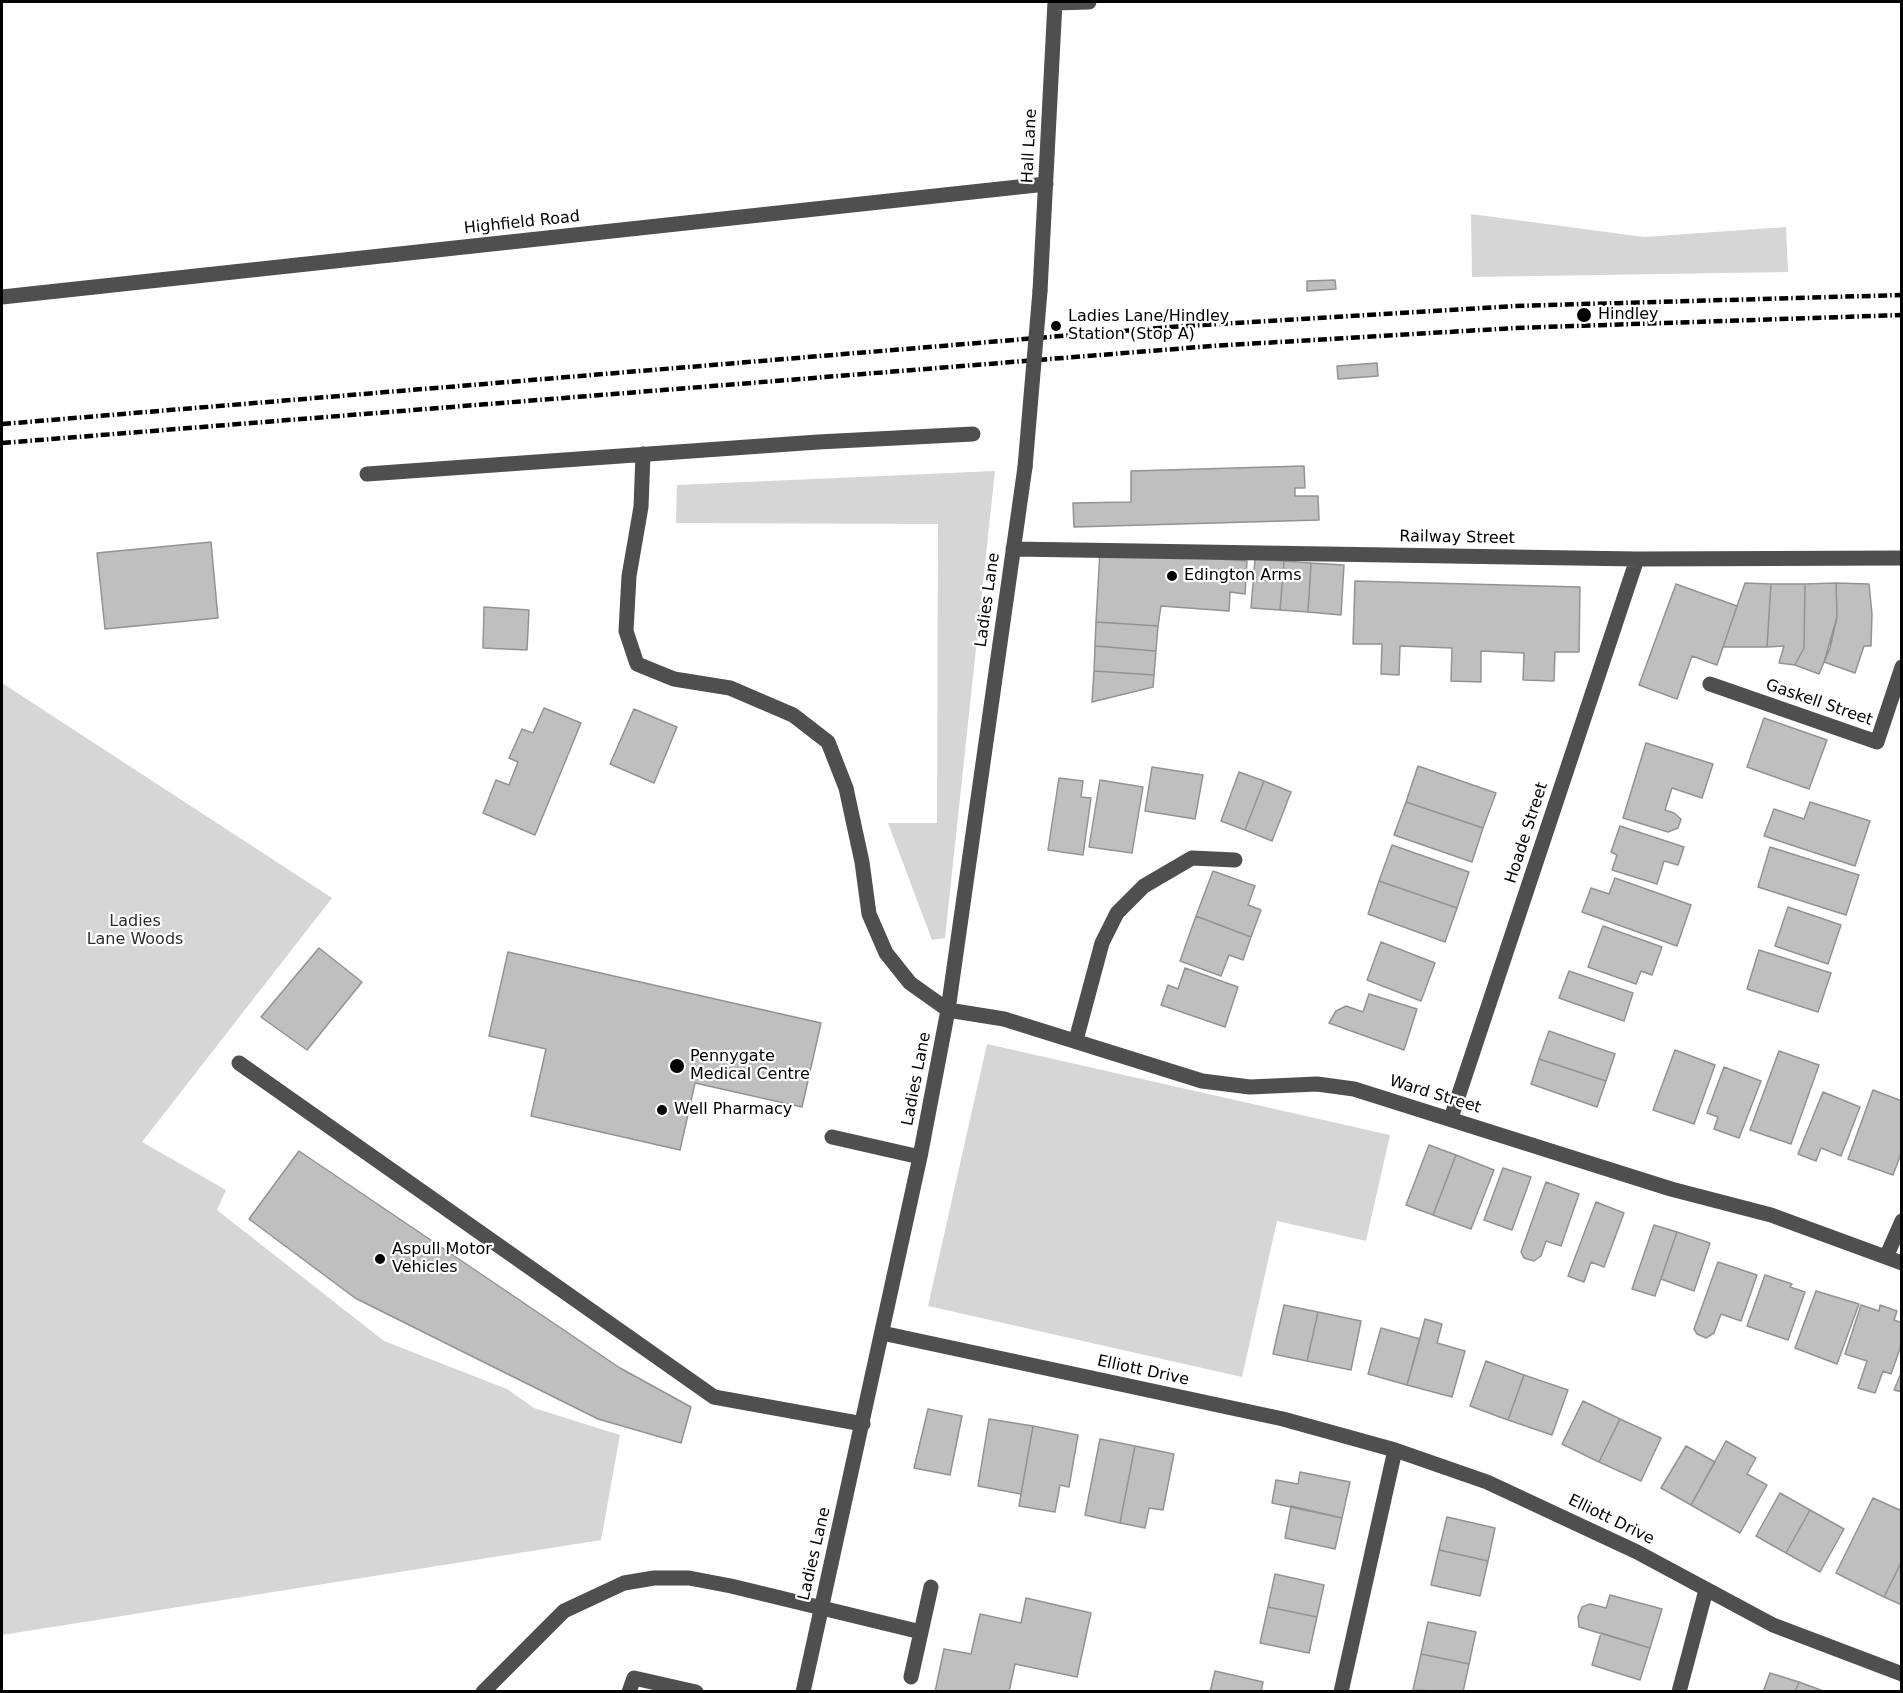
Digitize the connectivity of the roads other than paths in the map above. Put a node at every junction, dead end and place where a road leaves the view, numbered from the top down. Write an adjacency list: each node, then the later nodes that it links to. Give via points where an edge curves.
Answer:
1 (1055, 2): 2 (street); 3 (street, Hall Lane)
2 (1089, 2)
3 (1046, 184): 4 (street, Highfield Road); 7 (street, Hall Lane, bridge)
4 (2, 297)
5 (973, 434): 6 (street)
6 (643, 454): 8 (street); 15 (street, via 641,507 629,576 626,631 637,664 674,679 730,688 793,715 828,742 846,788 862,862 868,914 886,953 910,983)
7 (1025, 466): 9 (street, Ladies Lane)
8 (367, 474)
9 (1013, 549): 11 (street, Railway Street); 15 (street, Ladies Lane)
10 (1902, 558): 11 (street, Railway Street)
11 (1637, 559): 18 (street, Hoade Street)
12 (1902, 667): 13 (street, Gaskell Street, via 1877,742)
13 (1710, 684)
14 (1235, 860): 16 (street, via 1192,858 1144,886 1117,913 1102,943)
15 (948, 1010): 16 (street, Ward Street, via 1004,1019); 20 (street, Ladies Lane)
16 (1076, 1040): 18 (street, Ward Street, via 1202,1081 1250,1087 1317,1084 1354,1089)
17 (239, 1063): 25 (street, via 714,1397)
18 (1451, 1118): 22 (street, Ward Street, via 1671,1189 1771,1215)
19 (832, 1137): 20 (street)
20 (920, 1157): 24 (street, Ladies Lane)
21 (1902, 1221): 22 (street)
22 (1887, 1255): 23 (street, Ward Street)
23 (1902, 1263)
24 (882, 1333): 25 (street, Ladies Lane); 26 (street, Elliott Drive, via 1283,1419)
25 (863, 1424): 29 (street, Ladies Lane)
26 (1395, 1450): 28 (street, Elliott Drive, via 1487,1482 1562,1515); 37 (street)
27 (931, 1587): 30 (street)
28 (1706, 1590): 31 (street, Elliott Drive, via 1773,1625); 38 (street)
29 (821, 1607): 30 (street); 34 (street, via 689,1578 624,1583 564,1611); 36 (street, Ladies Lane)
30 (921, 1632): 32 (street)
31 (1902, 1674)
32 (911, 1677)
33 (632, 1685): 35 (street)
34 (483, 1692)
35 (696, 1692)
36 (803, 1692)
37 (1341, 1692)
38 (1679, 1692)

